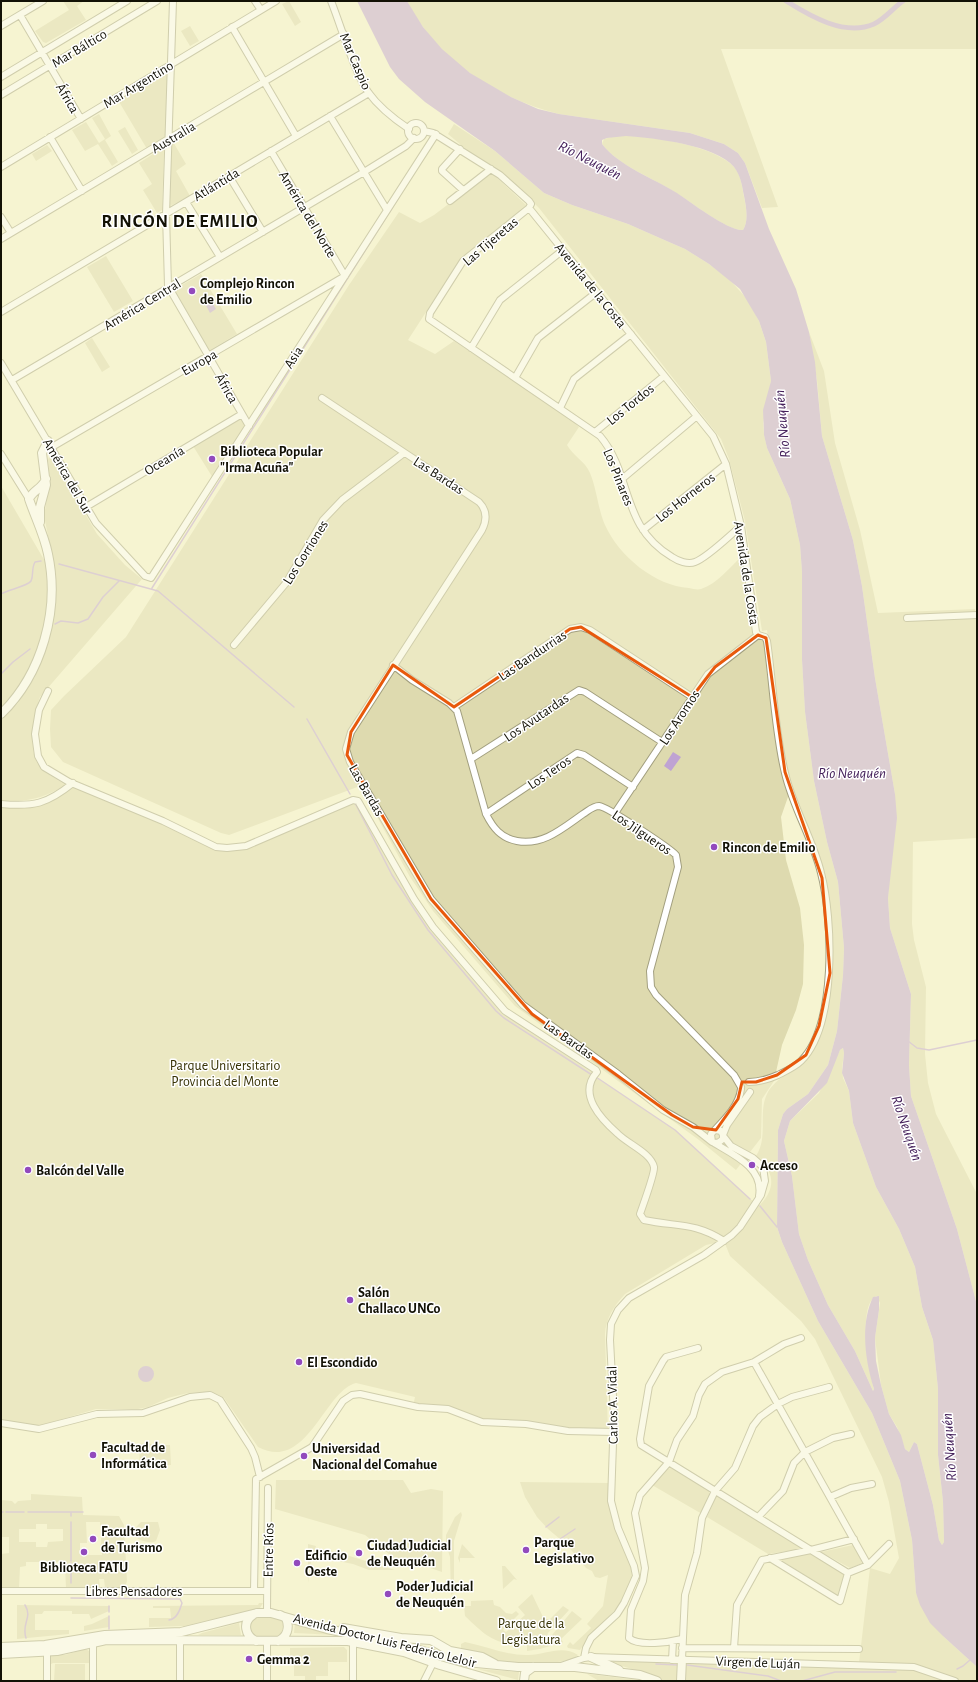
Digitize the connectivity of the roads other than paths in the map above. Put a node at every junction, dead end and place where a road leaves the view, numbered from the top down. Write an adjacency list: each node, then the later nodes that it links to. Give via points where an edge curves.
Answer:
1 (43, 1): 9 (street)
2 (127, 1): 13 (street, Mar Báltico)
3 (157, 1): 15 (street, Mar Báltico)
4 (173, 1): 14 (street)
5 (255, 1): 8 (street)
6 (276, 1): 8 (street, Mar Argentino)
7 (331, 1): 12 (street, Mar Caspio)
8 (261, 10): 11 (street, Mar Argentino)
9 (20, 15): 10 (street); 13 (street, África)
10 (1, 26)
11 (232, 28): 14 (street, Mar Argentino); 17 (street)
12 (344, 34): 17 (street, Australia); 18 (street, Mar Caspio)
13 (42, 52): 15 (street, África); 16 (street, Mar Báltico)
14 (172, 64): 21 (street, Mar Argentino); 28 (street)
15 (49, 66): 19 (street, Mar Báltico); 21 (street, África)
16 (1, 77)
17 (264, 82): 25 (street); 28 (street, Australia)
18 (369, 93): 20 (street, Atlántida); 22 (street, Mar Caspio)
19 (1, 95)
20 (330, 116): 25 (street, Atlántida); 33 (street)
21 (81, 118): 26 (street, Mar Argentino)
22 (409, 129): 23 (street, via 418,123 423,126); 27 (street, Mar Caspio, via 409,135)
23 (424, 131): 24 (street, Avenida de la Costa); 27 (street, via 422,137)
24 (436, 134): 29 (street, Avenida de la Costa); 41 (street, Asia)
25 (296, 136): 30 (street, Atlántida)
26 (50, 137): 31 (street, Mar Argentino); 36 (street)
27 (414, 138): 33 (street, América Central, via 406,146)
28 (169, 139): 36 (street, Australia); 42 (street)
29 (460, 149): 32 (street, Avenida de la Costa); 35 (street, via 442,171)
30 (271, 151): 34 (street, Atlántida); 39 (street, América del Norte)
31 (1, 166)
32 (491, 169): 35 (street); 40 (street, Avenida de la Costa, via 505,178 529,201)
33 (364, 172): 39 (street, América Central); 41 (street)
34 (229, 176): 38 (street, Atlántida); 44 (street)
35 (463, 190): 37 (street)
36 (82, 191): 45 (street, Australia)
37 (450, 201)
38 (186, 202): 42 (street, Atlántida); 48 (street)
39 (304, 208): 44 (street, América Central); 49 (street, América del Norte)
40 (530, 208): 47 (street, Avenida de la Costa); 53 (street, Las Tijeretas, via 463,261)
41 (387, 210): 49 (street, Asia)
42 (166, 214): 50 (street); 52 (street, Atlántida)
43 (1, 217): 45 (street)
44 (263, 232): 48 (street, América Central)
45 (11, 233): 46 (street, Australia)
46 (1, 239)
47 (563, 250): 51 (street, Avenida de la Costa); 55 (street, via 500,300)
48 (220, 257): 50 (street, América Central)
49 (345, 276): 56 (street, Europa); 65 (street, Asia)
50 (168, 288): 56 (street, África); 60 (street, América Central)
51 (597, 292): 54 (street, Avenida de la Costa); 59 (street, via 538,338)
52 (1, 312)
53 (429, 317): 55 (street, Los Pinares, via 431,321)
54 (630, 334): 58 (street, Avenida de la Costa); 62 (street, via 574,379)
55 (471, 348): 59 (street, Los Pinares)
56 (208, 356): 63 (street, África); 67 (street, Europa)
57 (1, 363): 60 (street, América del Sur)
58 (664, 376): 64 (street, Avenida de la Costa); 66 (street, Los Tordos)
59 (515, 378): 62 (street, Los Pinares)
60 (12, 380): 67 (street, América del Sur)
61 (322, 398): 68 (street, Las Bardas)
62 (560, 408): 66 (street, Los Pinares)
63 (242, 414): 65 (street, África); 74 (street, Oceanía)
64 (697, 416): 70 (street, Avenida de la Costa, via 716,442); 72 (street)
65 (249, 426): 78 (street, Asia, via 153,576)
66 (596, 432): 72 (street, Los Pinares, via 611,452)
67 (50, 444): 71 (main road, via 42,453); 74 (street, América del Sur)
68 (404, 453): 82 (street, Los Gorriones, via 342,500 323,520 286,583); 83 (street, Las Bardas, via 478,502 484,508 486,517 482,530)
69 (1, 454): 73 (street)
70 (726, 464): 75 (street, Avenida de la Costa); 77 (street, Los Horneros)
71 (46, 479): 73 (main road, via 42,487); 76 (main road, via 40,507)
72 (622, 479): 77 (street, Los Pinares, via 628,501)
73 (28, 499): 76 (main road)
74 (86, 507): 78 (street, América del Sur, via 102,531)
75 (741, 526): 77 (street, Los Pinares, via 700,559 690,563 663,551); 81 (street, Avenida de la Costa)
76 (40, 527): 87 (main road, via 51,573 48,622 32,671 16,697)
77 (643, 530)
78 (149, 578)
79 (977, 615): 80 (street)
80 (908, 618)
81 (758, 635): 85 (street, Los Aromos, via 711,670); 96 (street, Avenida de la Costa, via 765,637 767,641 786,778 822,878 830,965 828,991 810,1048 797,1064)
82 (234, 645)
83 (393, 665): 86 (street); 100 (street, Las Bardas, via 351,732 346,749 352,765 424,889 448,921 528,1010 618,1074 663,1110)
84 (48, 691): 90 (street, via 42,700 37,723 38,756 44,767)
85 (692, 697): 86 (street, Las Bandurrias, via 590,630 581,627 570,629); 88 (street, Los Aromos)
86 (454, 707): 89 (street, Los Jilgueros, via 460,717)
87 (1, 714)
88 (662, 742): 89 (street, Los Avutardas, via 579,690); 91 (street, Los Aromos)
89 (472, 760): 94 (street, Los Jilgueros)
90 (73, 783): 92 (street, via 46,801 32,806); 105 (street, via 203,841 227,848 246,846 353,800 358,801 414,899 433,927 505,1011 594,1068 588,1094 596,1110 617,1134 651,1160 654,1169 640,1214 644,1220 692,1226 712,1233)
91 (633, 786): 93 (street, Los Aromos); 94 (street, Los Teros, via 577,753)
92 (1, 804)
93 (615, 813): 94 (street, Los Jilgueros, via 605,807 594,807 550,836 530,842 503,836 492,826); 95 (street, Los Jilgueros, via 675,854 678,860 650,971 651,987)
94 (486, 814)
95 (734, 1075): 97 (street, Los Jilgueros); 98 (street, Los Jilgueros)
96 (767, 1079): 97 (street, Avenida de la Costa); 99 (street, Avenida de la Costa)
97 (748, 1082): 98 (street, via 742,1084); 99 (street)
98 (741, 1088): 99 (street, via 744,1092); 101 (street, via 738,1099)
99 (751, 1090): 102 (street, Avenida de la Costa, via 727,1125)
100 (693, 1127): 101 (street, Las Bardas); 103 (street, Las Bardas)
101 (715, 1130): 102 (street, Las Bardas, via 721,1131); 103 (street, via 710,1136)
102 (723, 1136): 103 (street, via 720,1143); 104 (street, Las Bardas, via 731,1146 753,1158 763,1167 765,1185)
103 (713, 1142): 104 (street, Las Bardas, via 755,1172 760,1186)
104 (756, 1203): 105 (street, Carlos A. Vidal, via 736,1231)
105 (724, 1241): 112 (street, Carlos A. Vidal, via 631,1297 616,1313 610,1334)
106 (801, 1338): 108 (street, via 784,1344)
107 (698, 1348): 115 (street, via 666,1357 649,1386 640,1442)
108 (754, 1362): 110 (street); 115 (street, via 722,1372 705,1384 693,1416 677,1440)
109 (830, 1387): 110 (street, via 806,1392)
110 (778, 1404): 114 (street); 119 (street, via 753,1426 735,1468)
111 (1, 1423): 116 (street, via 39,1429 97,1414 143,1413 190,1397 210,1395 220,1400 251,1448)
112 (613, 1432): 116 (street, via 568,1431 526,1424 487,1423 448,1409 413,1406 365,1394 352,1395 340,1404 312,1447); 149 (street, Carlos A. Vidal, via 611,1501 636,1576 617,1614 591,1638 585,1650)
113 (851, 1434): 114 (street, via 833,1438)
114 (804, 1452): 120 (street); 121 (street, via 794,1463 786,1487)
115 (669, 1462): 119 (street); 141 (street, via 643,1489 635,1508 645,1568 643,1581 631,1610 629,1635 635,1642)
116 (260, 1477): 129 (street, via 255,1484)
117 (872, 1484): 120 (street, via 851,1488)
118 (268, 1488): 130 (street, Entre Ríos)
119 (715, 1491): 121 (street); 136 (street, via 702,1518 697,1553 685,1595)
120 (830, 1497): 122 (street)
121 (758, 1517): 124 (street)
122 (854, 1539): 124 (street); 126 (street)
123 (889, 1544): 126 (street)
124 (811, 1550): 125 (street); 127 (street)
125 (770, 1558): 127 (street, via 840,1601); 145 (street, via 760,1563 739,1599)
126 (868, 1565): 127 (street)
127 (848, 1573)
128 (1, 1591): 129 (street, Libres Pensadores)
129 (254, 1591): 130 (street, Libres Pensadores)
130 (267, 1591): 131 (street, Entre Ríos)
131 (267, 1613): 132 (main road, Avenida Doctor Luis Federico Leloir); 133 (main road, Avenida Doctor Luis Federico Leloir)
132 (253, 1615): 135 (main road, Avenida Doctor Luis Federico Leloir, via 181,1632); 138 (main road, via 248,1619 246,1627 249,1636)
133 (280, 1615): 134 (main road, Avenida Doctor Luis Federico Leloir); 140 (main road, Avenida Doctor Luis Federico Leloir, via 287,1621 288,1630 283,1638)
134 (319, 1626): 153 (main road, Avenida Doctor Luis Federico Leloir, via 400,1644 442,1657); 153 (main road, via 431,1640 450,1651 485,1658)
135 (93, 1639): 137 (main road, Avenida Doctor Luis Federico Leloir); 143 (main road, Avenida Doctor Luis Federico Leloir); 147 (main road, Avenida Doctor Luis Federico Leloir); 159 (street)
136 (682, 1639): 141 (street); 144 (street)
137 (180, 1641): 138 (main road, Avenida Doctor Luis Federico Leloir); 160 (street)
138 (257, 1641): 139 (main road, Avenida Doctor Luis Federico Leloir)
139 (267, 1641): 140 (main road, Avenida Doctor Luis Federico Leloir); 161 (street)
140 (277, 1641): 142 (main road, Avenida Doctor Luis Federico Leloir)
141 (673, 1641): 151 (street)
142 (353, 1642): 152 (main road, Avenida Doctor Luis Federico Leloir, via 404,1652); 162 (street)
143 (1, 1647)
144 (682, 1648): 145 (street); 150 (street)
145 (734, 1648): 146 (street)
146 (859, 1649)
147 (47, 1652): 148 (main road, Avenida Doctor Luis Federico Leloir); 158 (street)
148 (1, 1654)
149 (588, 1657): 151 (street, Virgen de Luján); 154 (street, Virgen de Luján); 156 (main road)
150 (682, 1659): 151 (street, Virgen de Luján); 157 (street, Virgen de Luján, via 914,1667); 167 (main road)
151 (672, 1660)
152 (433, 1663): 163 (street); 164 (main road, Avenida Doctor Luis Federico Leloir)
153 (497, 1666): 155 (main road, Avenida Doctor Luis Federico Leloir)
154 (560, 1666): 155 (main road, Avenida Doctor Luis Federico Leloir); 156 (main road, Avenida Doctor Luis Federico Leloir)
155 (533, 1667): 165 (main road, via 525,1673)
156 (625, 1673): 166 (main road, Avenida Doctor Luis Federico Leloir, via 647,1676)
157 (938, 1674): 168 (street); 169 (street, Virgen de Luján)
158 (47, 1681)
159 (93, 1681)
160 (180, 1681)
161 (267, 1681)
162 (353, 1681)
163 (424, 1681)
164 (496, 1681)
165 (524, 1681)
166 (657, 1681)
167 (681, 1681)
168 (943, 1681)
169 (955, 1681)

